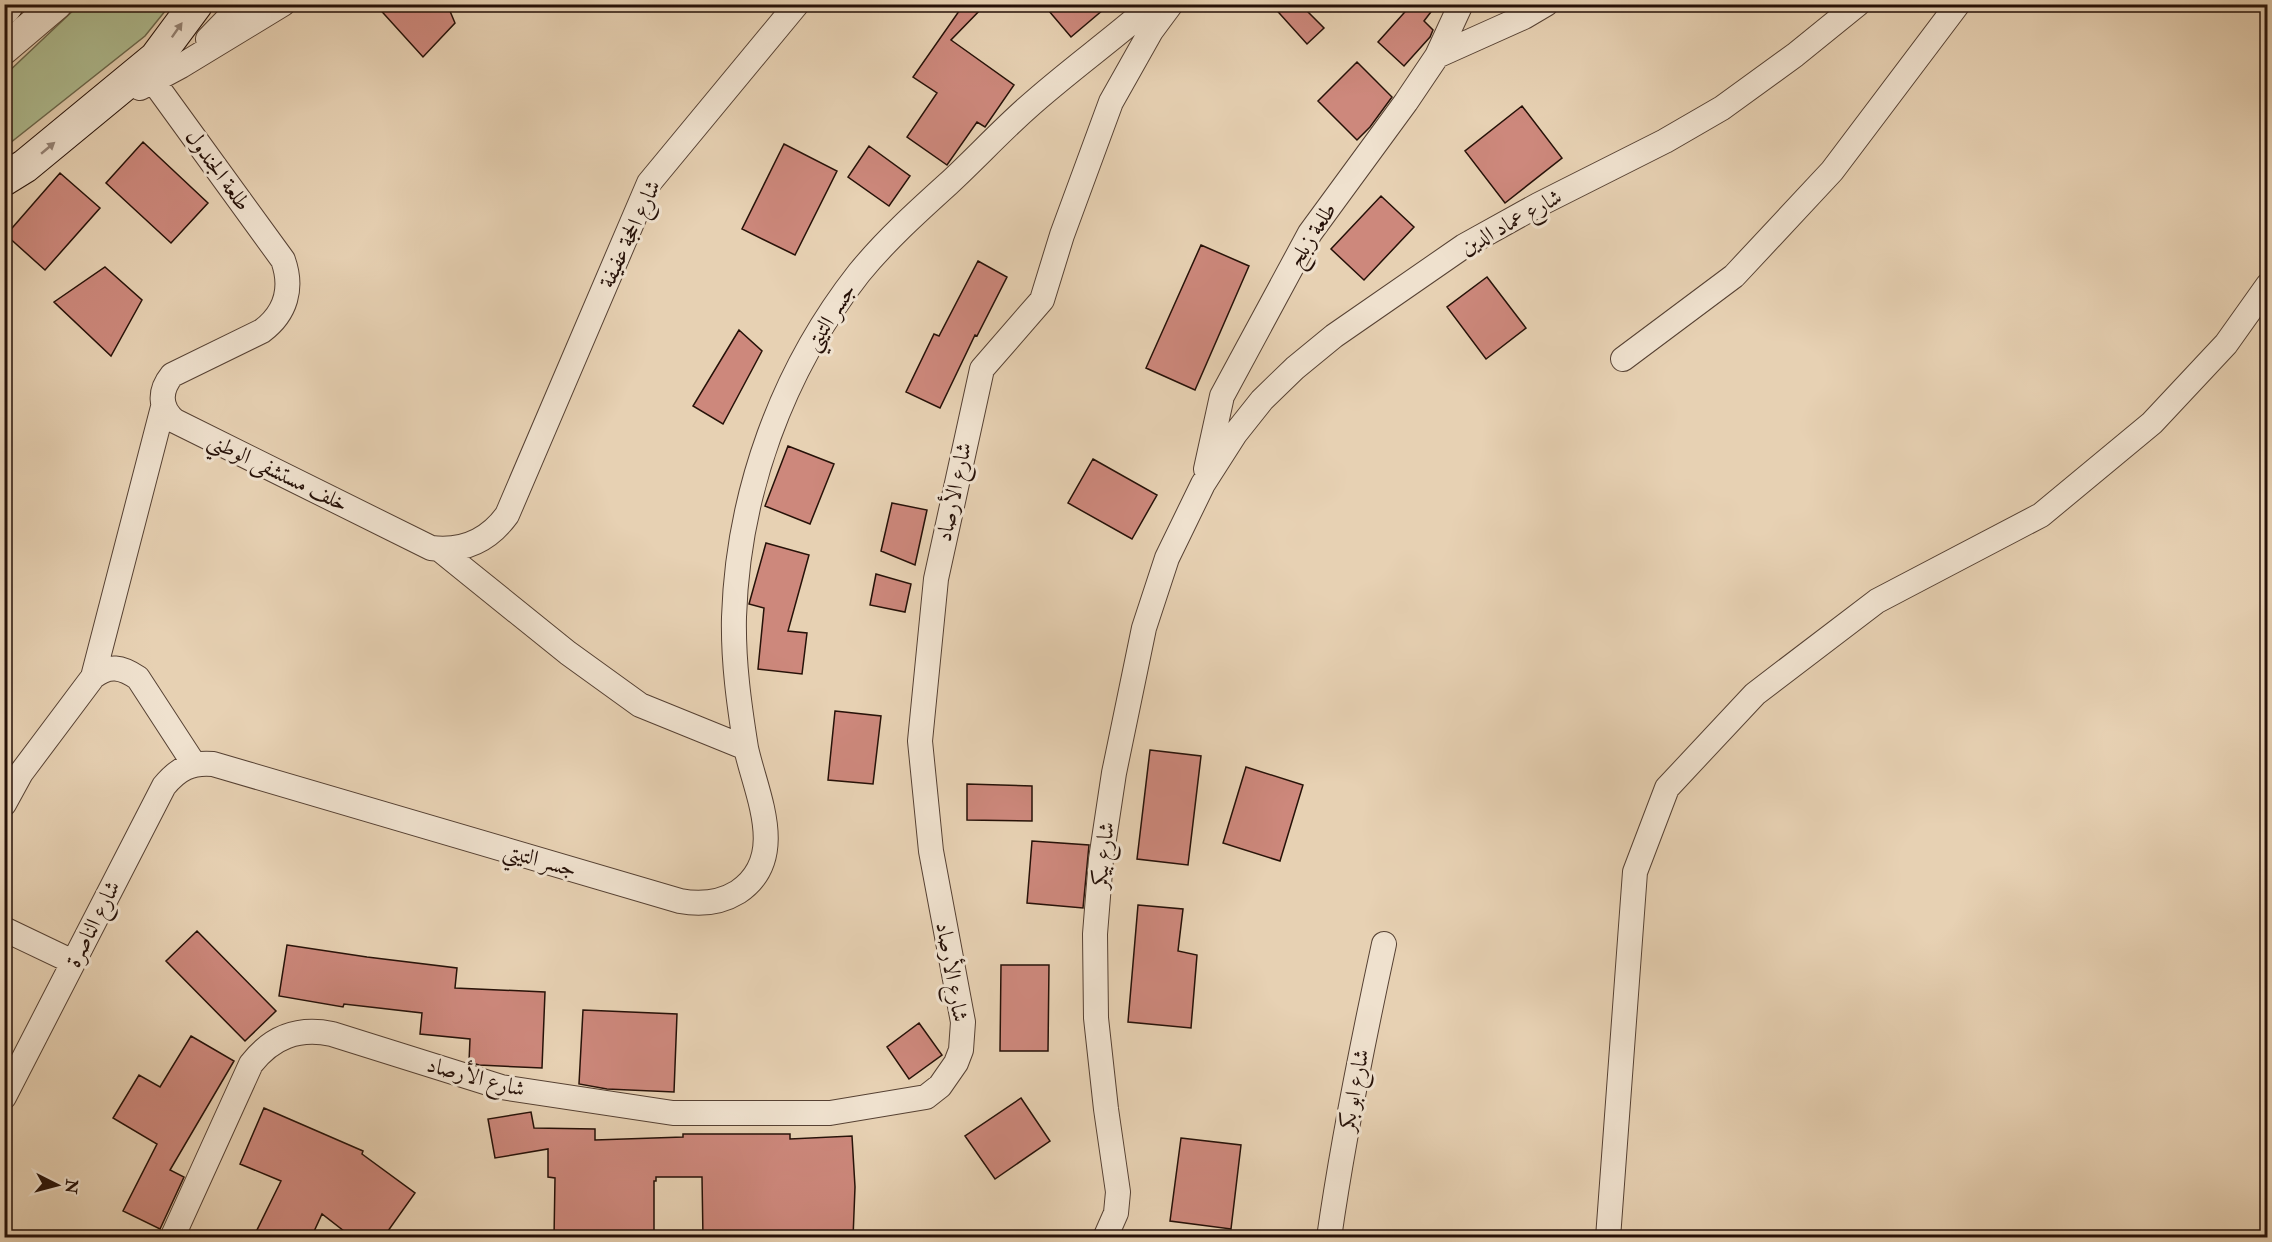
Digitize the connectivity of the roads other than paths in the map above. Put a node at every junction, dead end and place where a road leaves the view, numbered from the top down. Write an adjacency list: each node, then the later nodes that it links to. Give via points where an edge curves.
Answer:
1 (8, 4): 13 (main road)
2 (57, 4): 14 (street)
3 (196, 4): 18 (main road, one-way to 3, via 156,57)
4 (242, 4): 16 (street)
5 (283, 4): 16 (street)
6 (797, 4): 23 (street, شارع الحجة عفيفة, via 649,183)
7 (1153, 4): 27 (street, جسر التيتي, via 1028,107 909,218 842,296 798,367 768,435 741,544 734,655)
8 (1171, 4): 34 (street, شارع الأرصاد, via 1111,102 1042,300 982,369 936,579 920,741 931,851 963,1022 961,1050 949,1075 926,1097 830,1113 673,1113 501,1087 332,1034 305,1031 268,1045 251,1064)
9 (1461, 4): 15 (street, طلعة زبلح)
10 (1546, 4): 15 (street)
11 (1858, 4): 24 (street, شارع عماد الدين, via 1722,108 1464,246 1334,336 1262,400)
12 (1958, 4): 21 (street, via 1832,171 1734,276)
13 (4, 8)
14 (4, 49)
15 (1437, 56): 24 (street, طلعة زبلح, via 1310,233 1222,396)
16 (182, 66): 17 (street)
17 (153, 81): 18 (street); 22 (street, طلعة الجندول, via 283,260 288,290 278,316 262,331 172,375 162,396)
18 (89, 113): 19 (main road, one-way to 18)
19 (4, 179)
20 (2268, 285): 37 (street, via 2226,344 2152,423 2041,515 1877,601 1755,694 1667,788 1635,872)
21 (1623, 359)
22 (164, 407): 25 (street, خلف مستشفى الوطني, via 175,421 430,548); 26 (street)
23 (544, 430): 25 (street, خلف مستشفى الوطني, via 511,507 499,525 466,547)
24 (1203, 484): 35 (street, شارع بيكر, via 1167,558 1144,628 1101,859 1095,934 1096,1018 1118,1192 1116,1213)
25 (439, 549): 27 (street, via 568,653 640,705)
26 (93, 677): 28 (street, via 114,668 138,678); 29 (street, via 21,773)
27 (746, 749): 28 (street, جسر التيتي, via 765,818 764,859 741,890 706,903 680,901 213,764)
28 (194, 764): 32 (street, شارع الناصرة, via 174,774 164,786)
29 (4, 804)
30 (4, 929): 32 (street)
31 (1384, 944): 36 (street, شارع ابو بكر, via 1357,1072)
32 (73, 962): 33 (street, شارع الناصرة)
33 (4, 1096)
34 (172, 1238)
35 (1105, 1238)
36 (1329, 1238)
37 (1608, 1238)

